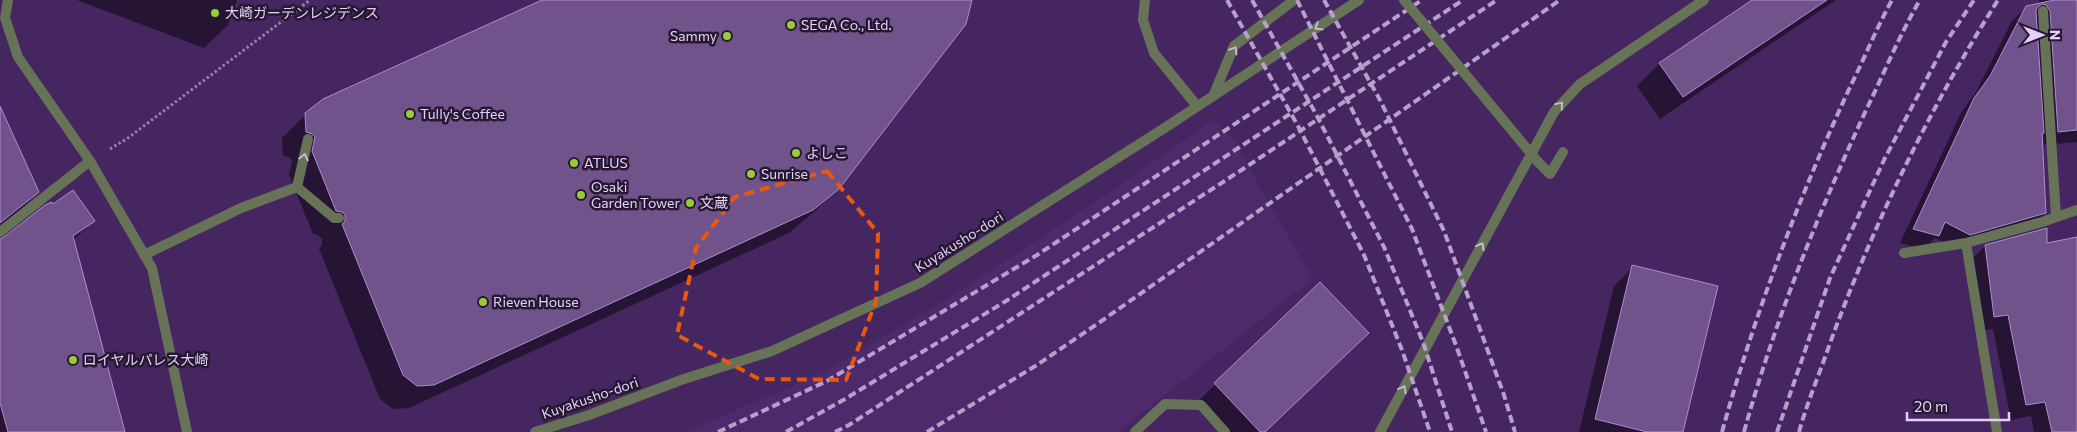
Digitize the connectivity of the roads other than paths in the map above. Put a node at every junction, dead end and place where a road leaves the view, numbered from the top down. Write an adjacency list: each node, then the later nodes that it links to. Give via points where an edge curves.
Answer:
1 (8, 0): 12 (street, via 5,18 18,57)
2 (1145, 0): 9 (street, via 1144,20 1154,53)
3 (1294, 0): 8 (street, one-way to 3, via 1234,46)
4 (1359, 0): 8 (street, Kuyakusho-dori, one-way to 8)
5 (1404, 0): 11 (street, bridge, via 1550,174)
6 (1704, 0): 25 (street, one-way to 6, via 1554,112 1580,84)
7 (2042, 11): 15 (street)
8 (1214, 94): 9 (street, Kuyakusho-dori)
9 (1197, 106): 22 (street, Kuyakusho-dori, via 920,283 772,351)
10 (308, 139): 13 (street, one-way to 10)
11 (1563, 152)
12 (90, 161): 17 (street); 20 (street)
13 (297, 187): 16 (street, via 334,218); 20 (street, via 241,208)
14 (2077, 210): 15 (street)
15 (2056, 216): 18 (street)
16 (339, 218)
17 (0, 232)
18 (1966, 243): 19 (street); 26 (street)
19 (1904, 253)
20 (144, 255): 21 (street, via 152,268)
21 (187, 432)
22 (535, 432)
23 (1135, 432): 24 (street, via 1165,404 1201,405)
24 (1225, 432)
25 (1380, 432)
26 (1998, 432)

